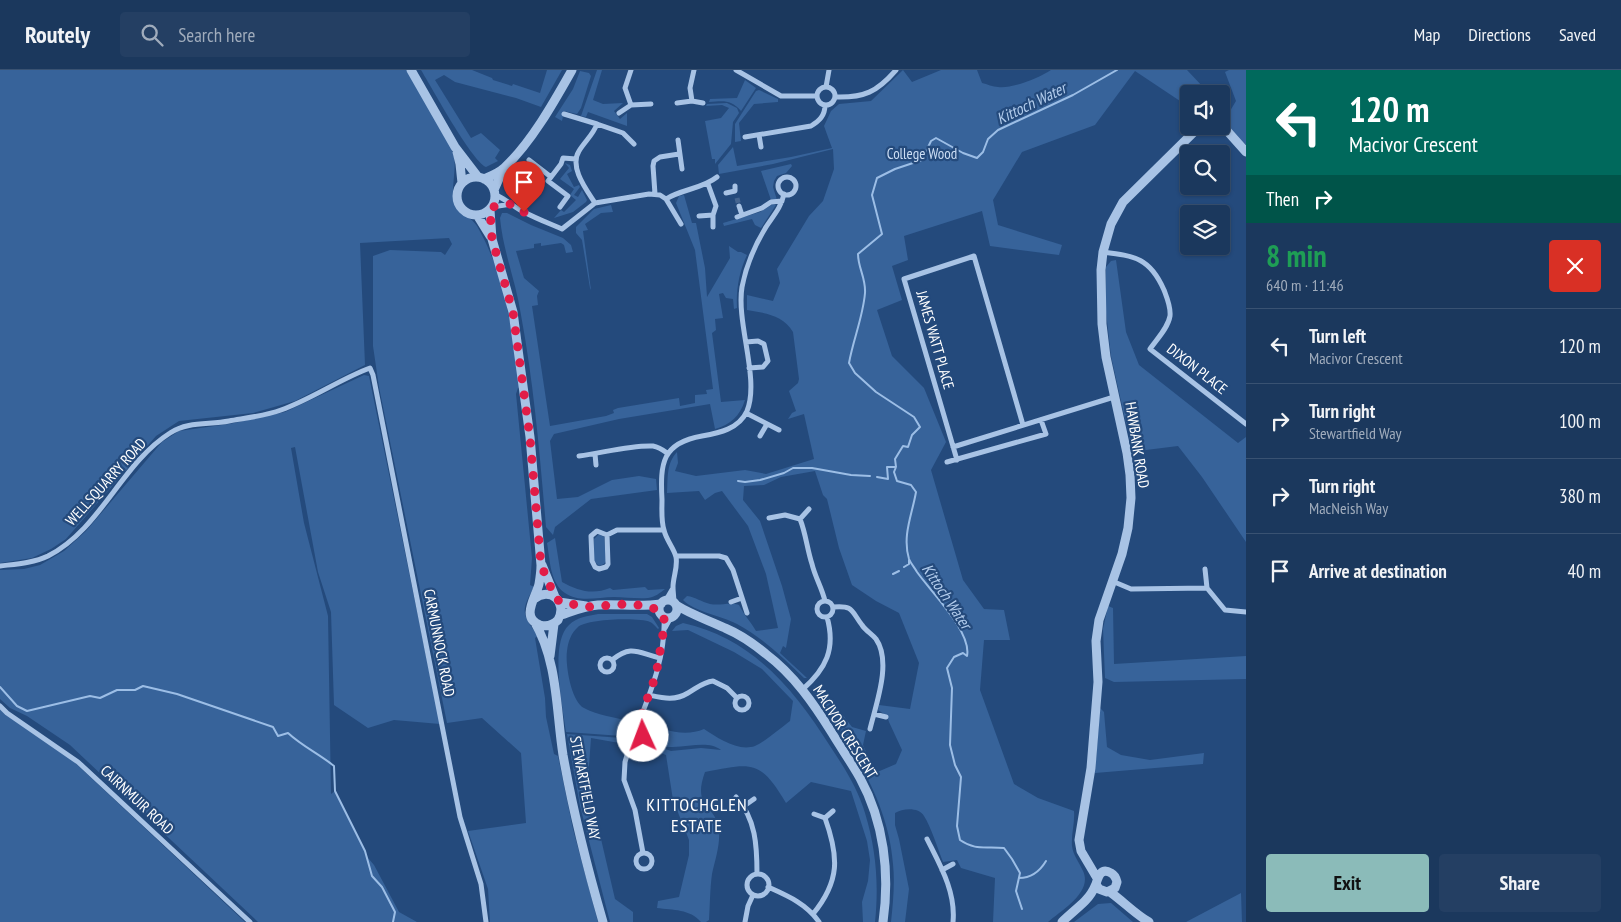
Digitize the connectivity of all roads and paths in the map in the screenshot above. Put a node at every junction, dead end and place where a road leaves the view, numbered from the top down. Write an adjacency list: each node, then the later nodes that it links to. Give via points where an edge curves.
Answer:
1 (411, 70): 26 (street)
2 (572, 70): 33 (street, via 547,114)
3 (631, 70): 15 (street, via 625,88)
4 (694, 70): 11 (street, via 690,88)
5 (736, 70): 9 (street, via 782,96)
6 (829, 70): 8 (street)
7 (896, 70): 10 (street, via 867,94)
8 (826, 87): 9 (street); 10 (street, via 834,92)
9 (817, 96): 16 (street)
10 (835, 97): 16 (street)
11 (692, 101): 12 (street); 13 (street)
12 (677, 103)
13 (703, 103)
14 (650, 104): 15 (street)
15 (631, 105): 18 (street)
16 (825, 105): 21 (street, via 822,117 811,126)
17 (564, 114): 19 (street)
18 (619, 114)
19 (597, 124): 25 (street, via 622,133); 30 (street)
20 (1230, 134): 28 (street)
21 (759, 135): 23 (street); 27 (street)
22 (1191, 135): 57 (street, HAWBANK ROAD, via 1123,202 1110,224)
23 (744, 137)
24 (678, 140): 29 (street)
25 (634, 144)
26 (455, 147): 36 (street); 37 (street)
27 (761, 147)
28 (1246, 152)
29 (679, 154): 32 (street); 41 (street, via 654,161)
30 (576, 159): 34 (street, via 564,158); 46 (street, via 576,168)
31 (529, 160): 34 (street)
32 (682, 169)
33 (503, 170): 36 (street); 39 (street)
34 (551, 177): 49 (street, via 548,181 568,196)
35 (717, 177): 38 (street)
36 (481, 178): 37 (street, via 469,178); 39 (street, via 491,185)
37 (462, 183): 51 (street, via 457,192 458,202 467,213)
38 (708, 184): 44 (street); 52 (street, via 716,206)
39 (494, 192): 47 (street); 50 (street)
40 (726, 193): 43 (street, via 735,189)
41 (655, 194): 44 (street); 46 (street)
42 (784, 194): 45 (street)
43 (737, 198)
44 (666, 199): 54 (street)
45 (782, 201): 48 (street, via 771,202 739,216); 58 (street, via 746,271 742,300)
46 (594, 203): 47 (street, via 562,229)
47 (511, 204): 50 (street)
48 (740, 206)
49 (560, 207)
50 (491, 208): 51 (street); 56 (street)
51 (477, 215): 56 (street)
52 (712, 215): 53 (street); 55 (street)
53 (699, 216)
54 (681, 224)
55 (713, 227)
56 (492, 239): 82 (street, via 516,334 530,438)
57 (1103, 252): 61 (street, HAWBANK ROAD, via 1102,324); 65 (street, DIXON PLACE, via 1132,256 1150,266 1162,285 1170,314 1150,349)
58 (746, 342): 60 (street); 60 (street, via 758,340 764,344 768,362 764,367)
59 (370, 368): 83 (street, WELLSQUARRY ROAD, via 279,411 227,422 186,425 171,432 143,455 84,528 61,548 33,562); 135 (street, CARMUNNOCK ROAD, via 460,818 481,884)
60 (749, 368): 62 (street, via 751,393)
61 (1114, 396): 63 (street); 85 (street, HAWBANK ROAD, via 1127,454 1131,498 1128,528)
62 (746, 413): 64 (street); 70 (street, via 731,428 688,439)
63 (1042, 420): 66 (street); 73 (street, via 1046,434)
64 (767, 424): 67 (street); 68 (street)
65 (1246, 424)
66 (1023, 425): 69 (street); 69 (street, JAMES WATT PLACE, via 974,256 904,279)
67 (779, 430)
68 (760, 436)
69 (953, 447): 73 (street, JAMES WATT PLACE)
70 (667, 453): 71 (street, via 653,446); 79 (street, via 662,469)
71 (595, 454): 72 (street); 75 (street)
72 (579, 456)
73 (958, 460): 74 (street)
74 (947, 462)
75 (596, 466)
76 (809, 510): 78 (street)
77 (769, 518): 78 (street, via 785,515)
78 (800, 519): 91 (street)
79 (664, 530): 80 (street, via 617,530); 81 (street)
80 (607, 535): 80 (street, via 608,564 599,569 592,561 591,536 597,531)
81 (676, 556): 87 (street, via 726,558); 94 (street)
82 (541, 565): 88 (street); 89 (street)
83 (0, 566)
84 (1205, 569): 86 (street)
85 (1112, 582): 86 (street, via 1131,589); 121 (street, HAWBANK ROAD, via 1098,620 1096,642 1097,701 1091,768 1079,840)
86 (1207, 588): 95 (street, via 1225,610)
87 (742, 598): 90 (street); 96 (street)
88 (534, 599): 89 (street, via 542,594); 99 (street, via 530,612)
89 (557, 599): 92 (street, MACIVOR CRESCENT); 97 (street, via 562,609)
90 (730, 602)
91 (825, 602): 93 (street); 98 (street, via 818,605 818,612)
92 (588, 607): 94 (street, MACIVOR CRESCENT, via 626,604); 97 (street, MACIVOR CRESCENT)
93 (833, 607): 98 (street, via 832,614); 108 (street, via 851,608 877,641 884,670)
94 (668, 609): 102 (street); 104 (street, MACIVOR CRESCENT, via 691,614 746,639 768,655)
95 (1246, 612)
96 (747, 613)
97 (561, 616): 100 (street)
98 (827, 617): 104 (street, via 831,631 830,648 820,672)
99 (533, 620): 100 (street, via 541,625); 101 (street, STEWARTFIELD WAY)
100 (554, 624): 101 (street, STEWARTFIELD WAY)
101 (550, 658): 136 (street, STEWARTFIELD WAY, via 563,756)
102 (660, 658): 103 (street, via 632,650); 105 (street)
103 (612, 660)
104 (802, 690): 139 (street, MACIVOR CRESCENT, via 860,779 875,815 885,858)
105 (649, 695): 106 (street, via 671,699 713,681); 110 (street)
106 (736, 697)
107 (0, 706): 134 (street, CAIRNMUIR ROAD, via 78,762)
108 (874, 714): 109 (street); 111 (street)
109 (886, 717)
110 (637, 727): 112 (street, via 628,730 627,736); 112 (street, via 643,736 639,742)
111 (870, 729)
112 (632, 742): 120 (street, via 624,762 624,780 635,810)
113 (736, 797): 115 (street)
114 (754, 799): 115 (street)
115 (744, 806): 125 (street, via 754,830)
116 (832, 811): 118 (street)
117 (814, 814): 118 (street)
118 (825, 818): 133 (street, via 834,847 834,872 830,890)
119 (927, 839): 123 (street)
120 (644, 853)
121 (1087, 859): 124 (street); 126 (street, HAWBANK ROAD)
122 (953, 864): 123 (street)
123 (942, 870): 140 (street, via 953,900)
124 (1110, 872): 126 (street, via 1104,871); 127 (street)
125 (757, 874): 128 (street, via 765,876); 130 (street, via 750,876 747,883)
126 (1096, 881): 129 (street, via 1099,889); 131 (street)
127 (1117, 882): 129 (street, via 1115,888); 132 (street)
128 (768, 888): 130 (street, via 763,894); 133 (street, via 795,900)
129 (1107, 892): 131 (street); 132 (street)
130 (753, 895): 137 (street)
131 (1086, 900): 141 (street)
132 (1126, 903): 142 (street)
133 (813, 914): 138 (street)
134 (250, 922)
135 (486, 922)
136 (603, 922)
137 (745, 922)
138 (819, 922)
139 (883, 922)
140 (953, 922)
141 (1062, 922)
142 (1149, 922)

